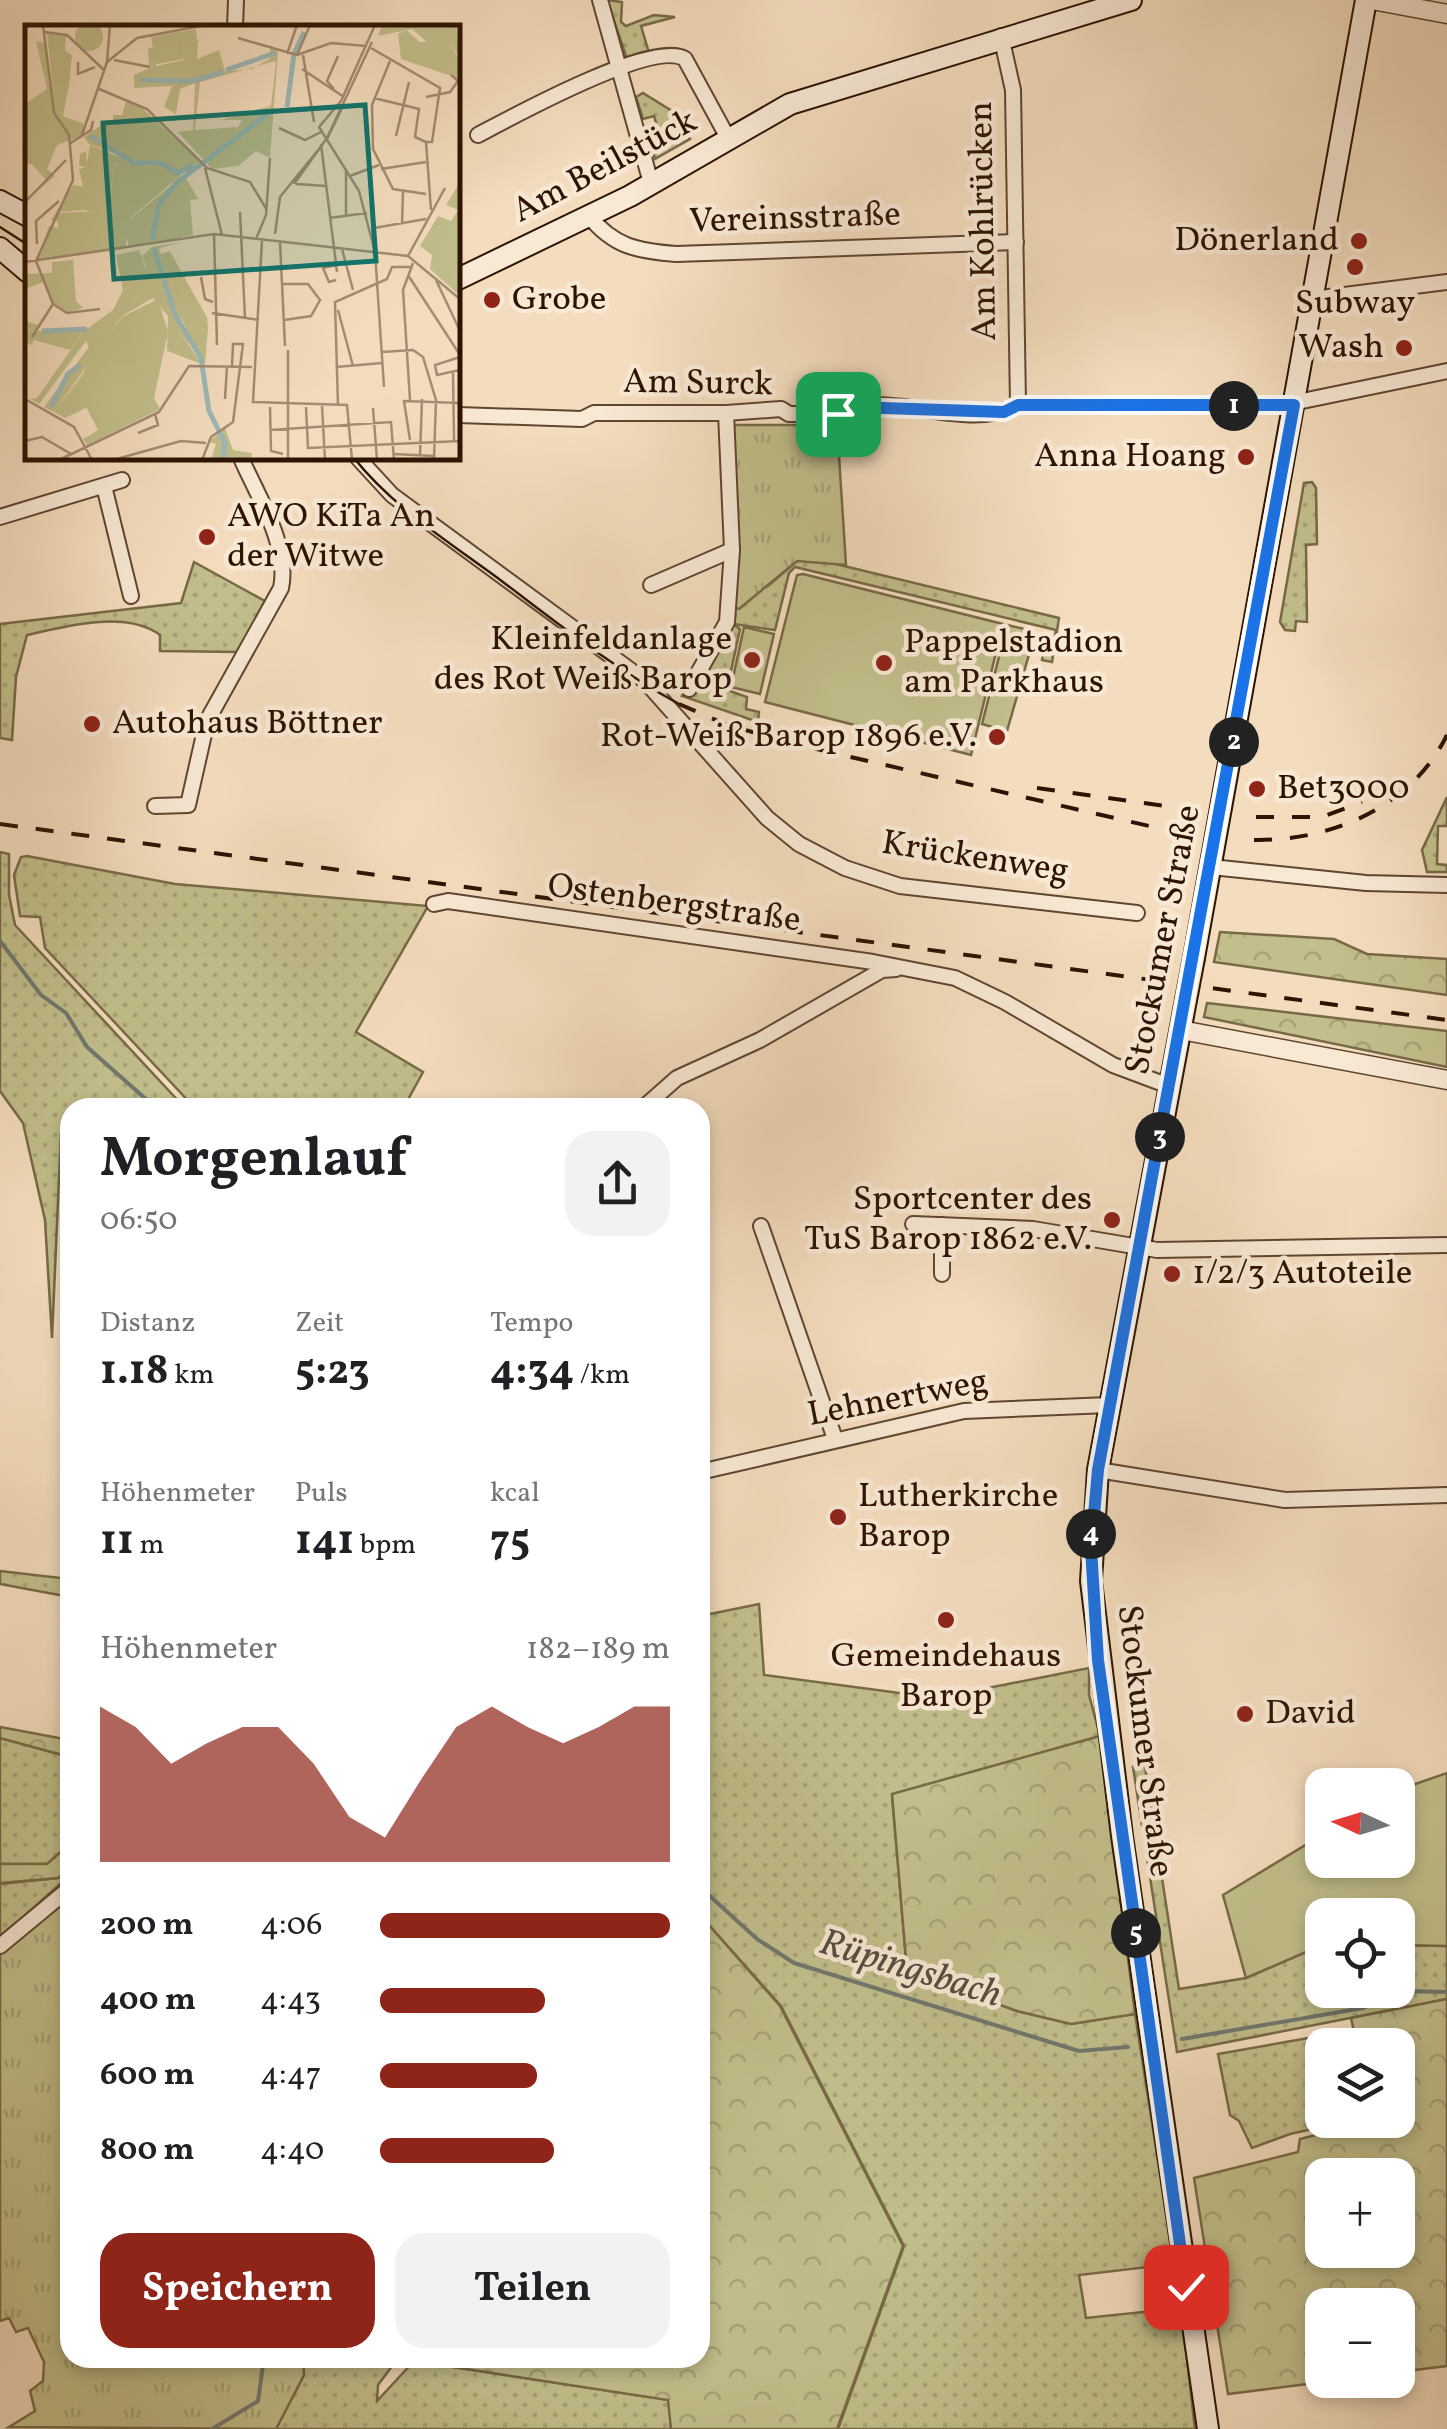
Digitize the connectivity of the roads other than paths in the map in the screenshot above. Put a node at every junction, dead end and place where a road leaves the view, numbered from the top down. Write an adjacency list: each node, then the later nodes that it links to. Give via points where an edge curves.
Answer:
1 (236, 0): 6 (street)
2 (600, 0): 8 (street)
3 (1131, 0): 7 (main road, Am Beilstück)
4 (1369, 0): 5 (street); 20 (main road, Stockumer Straße)
5 (1447, 14)
6 (235, 25)
7 (1001, 36): 10 (main road, Am Beilstück, via 790,104); 15 (street, Am Kohlrücken, via 1012,90)
8 (620, 68): 9 (street); 10 (street, Am Beilstück, via 678,55); 11 (street)
9 (478, 135)
10 (728, 138): 11 (main road, Am Beilstück)
11 (651, 184): 14 (main road, Am Beilstück)
12 (0, 201): 13 (main road)
13 (25, 214)
14 (589, 216): 15 (street, Vereinsstraße, via 604,235 631,250 676,254); 18 (main road, Am Beilstück)
15 (1016, 242): 22 (street, Am Kohlrücken)
16 (0, 248): 17 (main road)
17 (25, 269)
18 (460, 278)
19 (1447, 282): 20 (street)
20 (1313, 299): 23 (main road, Stockumer Straße)
21 (1447, 372): 23 (street, Am Surck)
22 (1018, 405): 23 (street, Am Surck); 24 (street, Am Surck, via 1004,412 852,407 838,414)
23 (1294, 405): 36 (main road, Stockumer Straße)
24 (726, 413): 25 (street, Am Surck, via 537,420); 31 (street)
25 (460, 414)
26 (242, 460): 35 (street, via 278,544 282,588 207,721 188,804)
27 (360, 460): 39 (street, Krückenweg, via 392,494 645,681 798,844 900,886)
28 (122, 480): 29 (street)
29 (104, 486): 30 (street); 33 (street)
30 (0, 517)
31 (732, 550): 32 (street); 34 (street, via 727,622)
32 (650, 585)
33 (131, 596)
34 (689, 689)
35 (155, 806)
36 (1211, 866): 37 (street); 41 (main road, Stockumer Straße, bridge)
37 (1447, 885)
38 (434, 904): 40 (street, Ostenbergstraße)
39 (1137, 912)
40 (907, 968): 43 (street, Ostenbergstraße, via 955,978 1113,1065); 44 (street, Ostenbergstraße, via 882,970 760,1040 677,1078)
41 (1181, 1030): 42 (street); 43 (main road, Stockumer Straße)
42 (1447, 1080)
43 (1169, 1086): 49 (main road, Stockumer Straße)
44 (655, 1098)
45 (914, 1224): 46 (street)
46 (942, 1225): 49 (street, via 1034,1229); 50 (street)
47 (761, 1226): 52 (street)
48 (1447, 1245): 49 (street)
49 (1140, 1249): 51 (main road, Stockumer Straße)
50 (942, 1274)
51 (1109, 1405): 52 (street, Lehnertweg, via 964,1411); 54 (main road, Stockumer Straße)
52 (835, 1439): 53 (street, Lehnertweg)
53 (710, 1470)
54 (1098, 1470): 55 (street, via 1285,1500); 58 (main road, Stockumer Straße, via 1091,1549 1098,1660)
55 (1447, 1495)
56 (60, 1896): 57 (street)
57 (0, 1946)
58 (1208, 2429)

